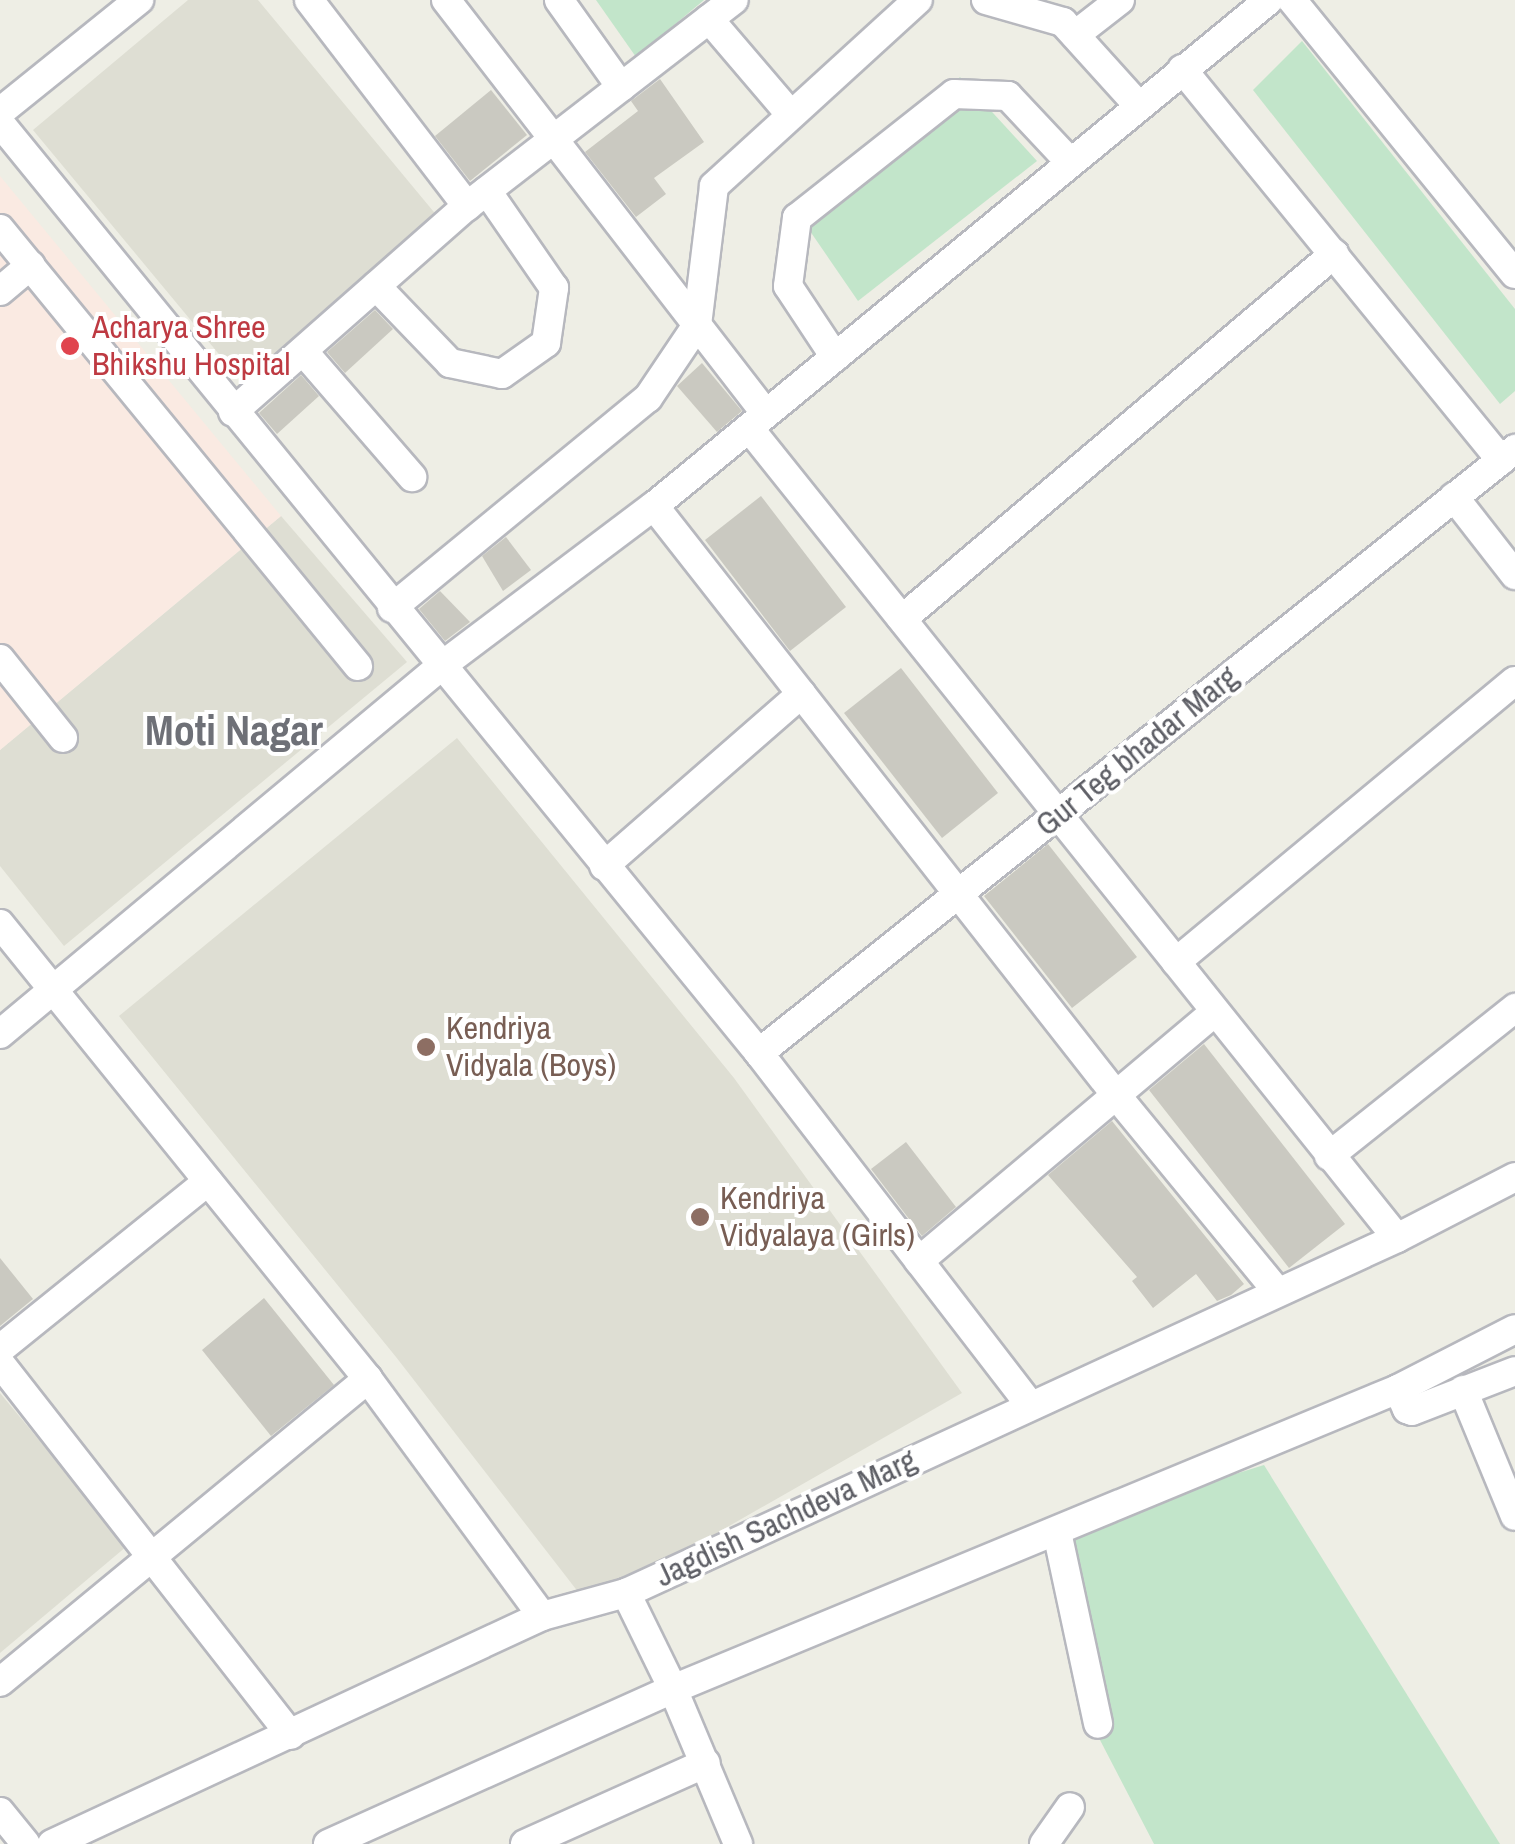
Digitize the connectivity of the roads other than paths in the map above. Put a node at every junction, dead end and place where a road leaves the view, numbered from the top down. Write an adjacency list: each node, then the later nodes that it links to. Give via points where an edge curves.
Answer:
1 (138, 0): 16 (street)
2 (446, 0): 19 (street)
3 (559, 0): 14 (street)
4 (734, 0): 11 (street)
5 (918, 0): 17 (street)
6 (986, 0): 12 (street, via 1063,22)
7 (1120, 0): 12 (street)
8 (1269, 0): 13 (street)
9 (1292, 0): 25 (street)
10 (316, 2): 21 (street)
11 (709, 19): 14 (street); 17 (street)
12 (1075, 35): 15 (street)
13 (1182, 70): 15 (street); 23 (street)
14 (621, 87): 19 (street)
15 (1138, 105): 20 (street)
16 (0, 112)
17 (792, 115): 28 (street, via 714,186)
18 (0, 123): 31 (street)
19 (554, 138): 21 (street); 28 (street)
20 (1070, 162): 30 (street); 30 (street, via 1008,96 954,94 797,218 788,286)
21 (477, 199): 26 (street); 26 (street, via 554,288 546,343 502,374 450,363)
22 (0, 229): 24 (street)
23 (1334, 254): 33 (street); 39 (street)
24 (31, 265): 27 (street); 41 (street)
25 (1515, 274)
26 (376, 286): 29 (street)
27 (0, 291)
28 (698, 325): 32 (street); 38 (street, via 648,398)
29 (303, 351): 31 (street); 34 (street)
30 (835, 357): 32 (street)
31 (234, 412): 38 (street)
32 (757, 421): 36 (street); 39 (street)
33 (1508, 454): 35 (street, Gur Teg bhadar Marg)
34 (412, 477)
35 (1454, 498): 37 (street); 46 (street, Gur Teg bhadar Marg)
36 (654, 506): 42 (street); 44 (street)
37 (1515, 575)
38 (392, 608): 42 (street)
39 (902, 619): 46 (street)
40 (0, 659): 45 (street)
41 (358, 666)
42 (440, 667): 47 (street); 51 (street)
43 (1515, 681): 50 (street)
44 (801, 694): 47 (street); 48 (street)
45 (63, 738)
46 (1058, 814): 48 (street, Gur Teg bhadar Marg); 50 (street)
47 (604, 866): 55 (street)
48 (957, 895): 55 (street, Gur Teg bhadar Marg); 56 (street)
49 (0, 924): 51 (street)
50 (1176, 962): 53 (street)
51 (54, 991): 54 (street); 59 (street)
52 (1515, 1008): 57 (street)
53 (1215, 1012): 56 (street); 57 (street)
54 (0, 1034)
55 (759, 1054): 61 (street)
56 (1116, 1095): 61 (street); 62 (street)
57 (1329, 1156): 60 (street)
58 (1515, 1177): 60 (street, Jagdish Sachdeva Marg)
59 (208, 1181): 64 (street); 67 (street)
60 (1397, 1238): 62 (street, Jagdish Sachdeva Marg)
61 (919, 1261): 70 (street)
62 (1278, 1292): 70 (street, Jagdish Sachdeva Marg)
63 (1515, 1329): 68 (street)
64 (0, 1349)
65 (0, 1363): 73 (street)
66 (1515, 1371): 69 (street)
67 (368, 1380): 73 (street); 75 (street)
68 (1398, 1388): 69 (street, via 1412,1411); 72 (street)
69 (1463, 1390): 71 (street)
70 (1029, 1404): 74 (street, Jagdish Sachdeva Marg)
71 (1515, 1516)
72 (1057, 1532): 77 (street); 78 (street)
73 (152, 1557): 76 (street); 79 (street)
74 (626, 1593): 75 (street, Jagdish Sachdeva Marg); 77 (street)
75 (542, 1616): 79 (street, Jagdish Sachdeva Marg)
76 (0, 1682)
77 (673, 1689): 80 (street); 85 (street)
78 (1098, 1724)
79 (291, 1735): 84 (street, Jagdish Sachdeva Marg)
80 (706, 1763): 86 (street); 87 (street)
81 (1070, 1806): 88 (street)
82 (0, 1812): 83 (street)
83 (26, 1844)
84 (52, 1844)
85 (328, 1844)
86 (526, 1844)
87 (738, 1844)
88 (1044, 1844)

